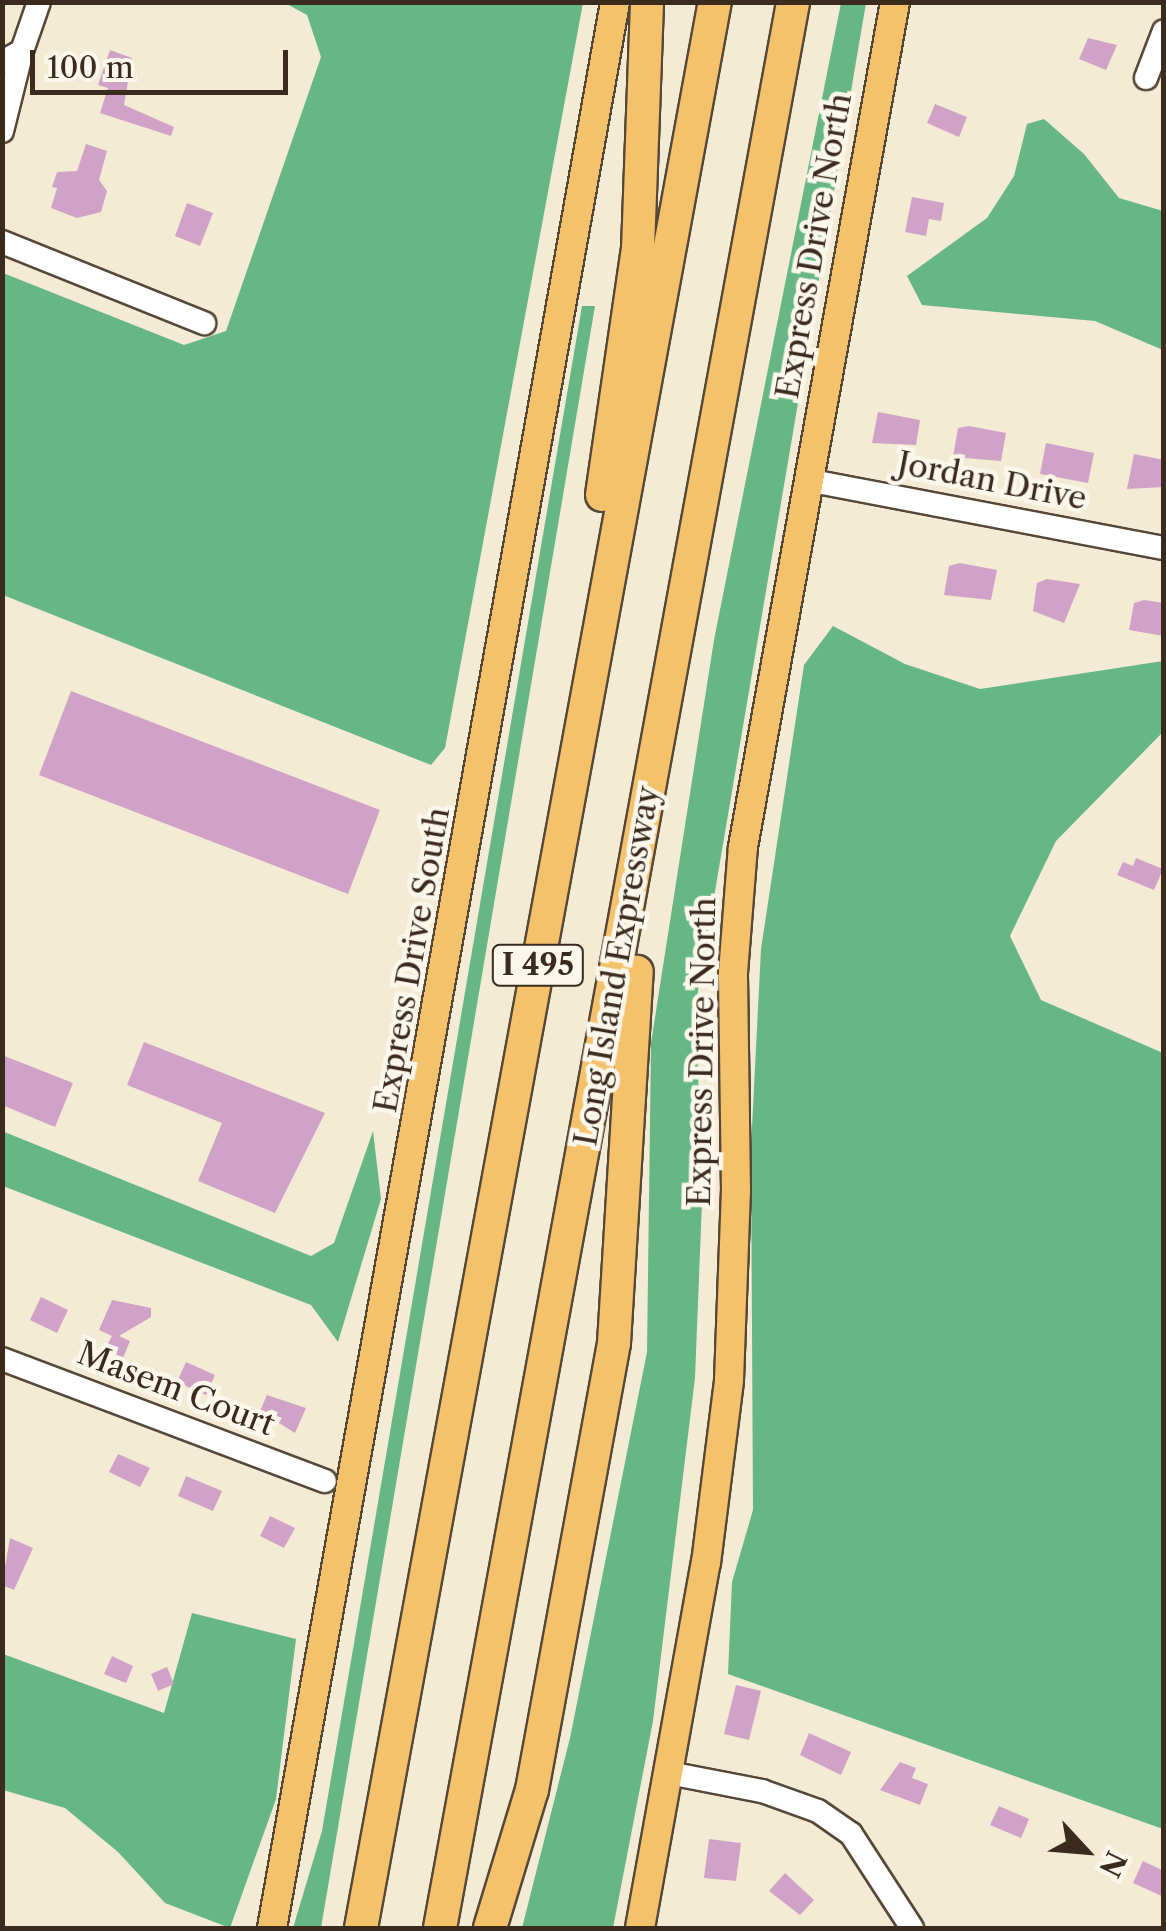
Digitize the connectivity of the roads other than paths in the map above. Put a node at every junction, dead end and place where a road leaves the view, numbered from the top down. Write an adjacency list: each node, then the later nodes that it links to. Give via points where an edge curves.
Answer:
1 (39, 2): 9 (street)
2 (615, 2): 22 (main road, Express Drive South)
3 (647, 2): 17 (highway, via 638,249 583,613)
4 (715, 2): 17 (highway, I 495)
5 (793, 2): 11 (highway, Long Island Expressway / I 495)
6 (802, 2): 11 (highway)
7 (895, 2): 15 (main road, Express Drive North)
8 (1164, 31): 10 (street)
9 (12, 57): 12 (street)
10 (1146, 78)
11 (777, 90): 18 (highway, Long Island Expressway / I 495)
12 (2, 131)
13 (2, 242): 14 (street)
14 (204, 324)
15 (807, 480): 16 (street, Jordan Drive); 21 (main road, Express Drive North, via 743,847 733,973 736,1191 728,1380 709,1544)
16 (1164, 548)
17 (569, 796): 23 (highway, I 495)
18 (640, 843): 24 (highway, Long Island Expressway / I 495); 25 (highway, via 646,909 627,1049 620,1302 532,1790)
19 (2, 1359): 20 (street, Masem Court)
20 (325, 1481)
21 (669, 1773): 26 (main road, Express Drive North); 27 (street, via 762,1792 818,1812 851,1834)
22 (272, 1928)
23 (362, 1928)
24 (440, 1928)
25 (490, 1928)
26 (640, 1928)
27 (912, 1928)

